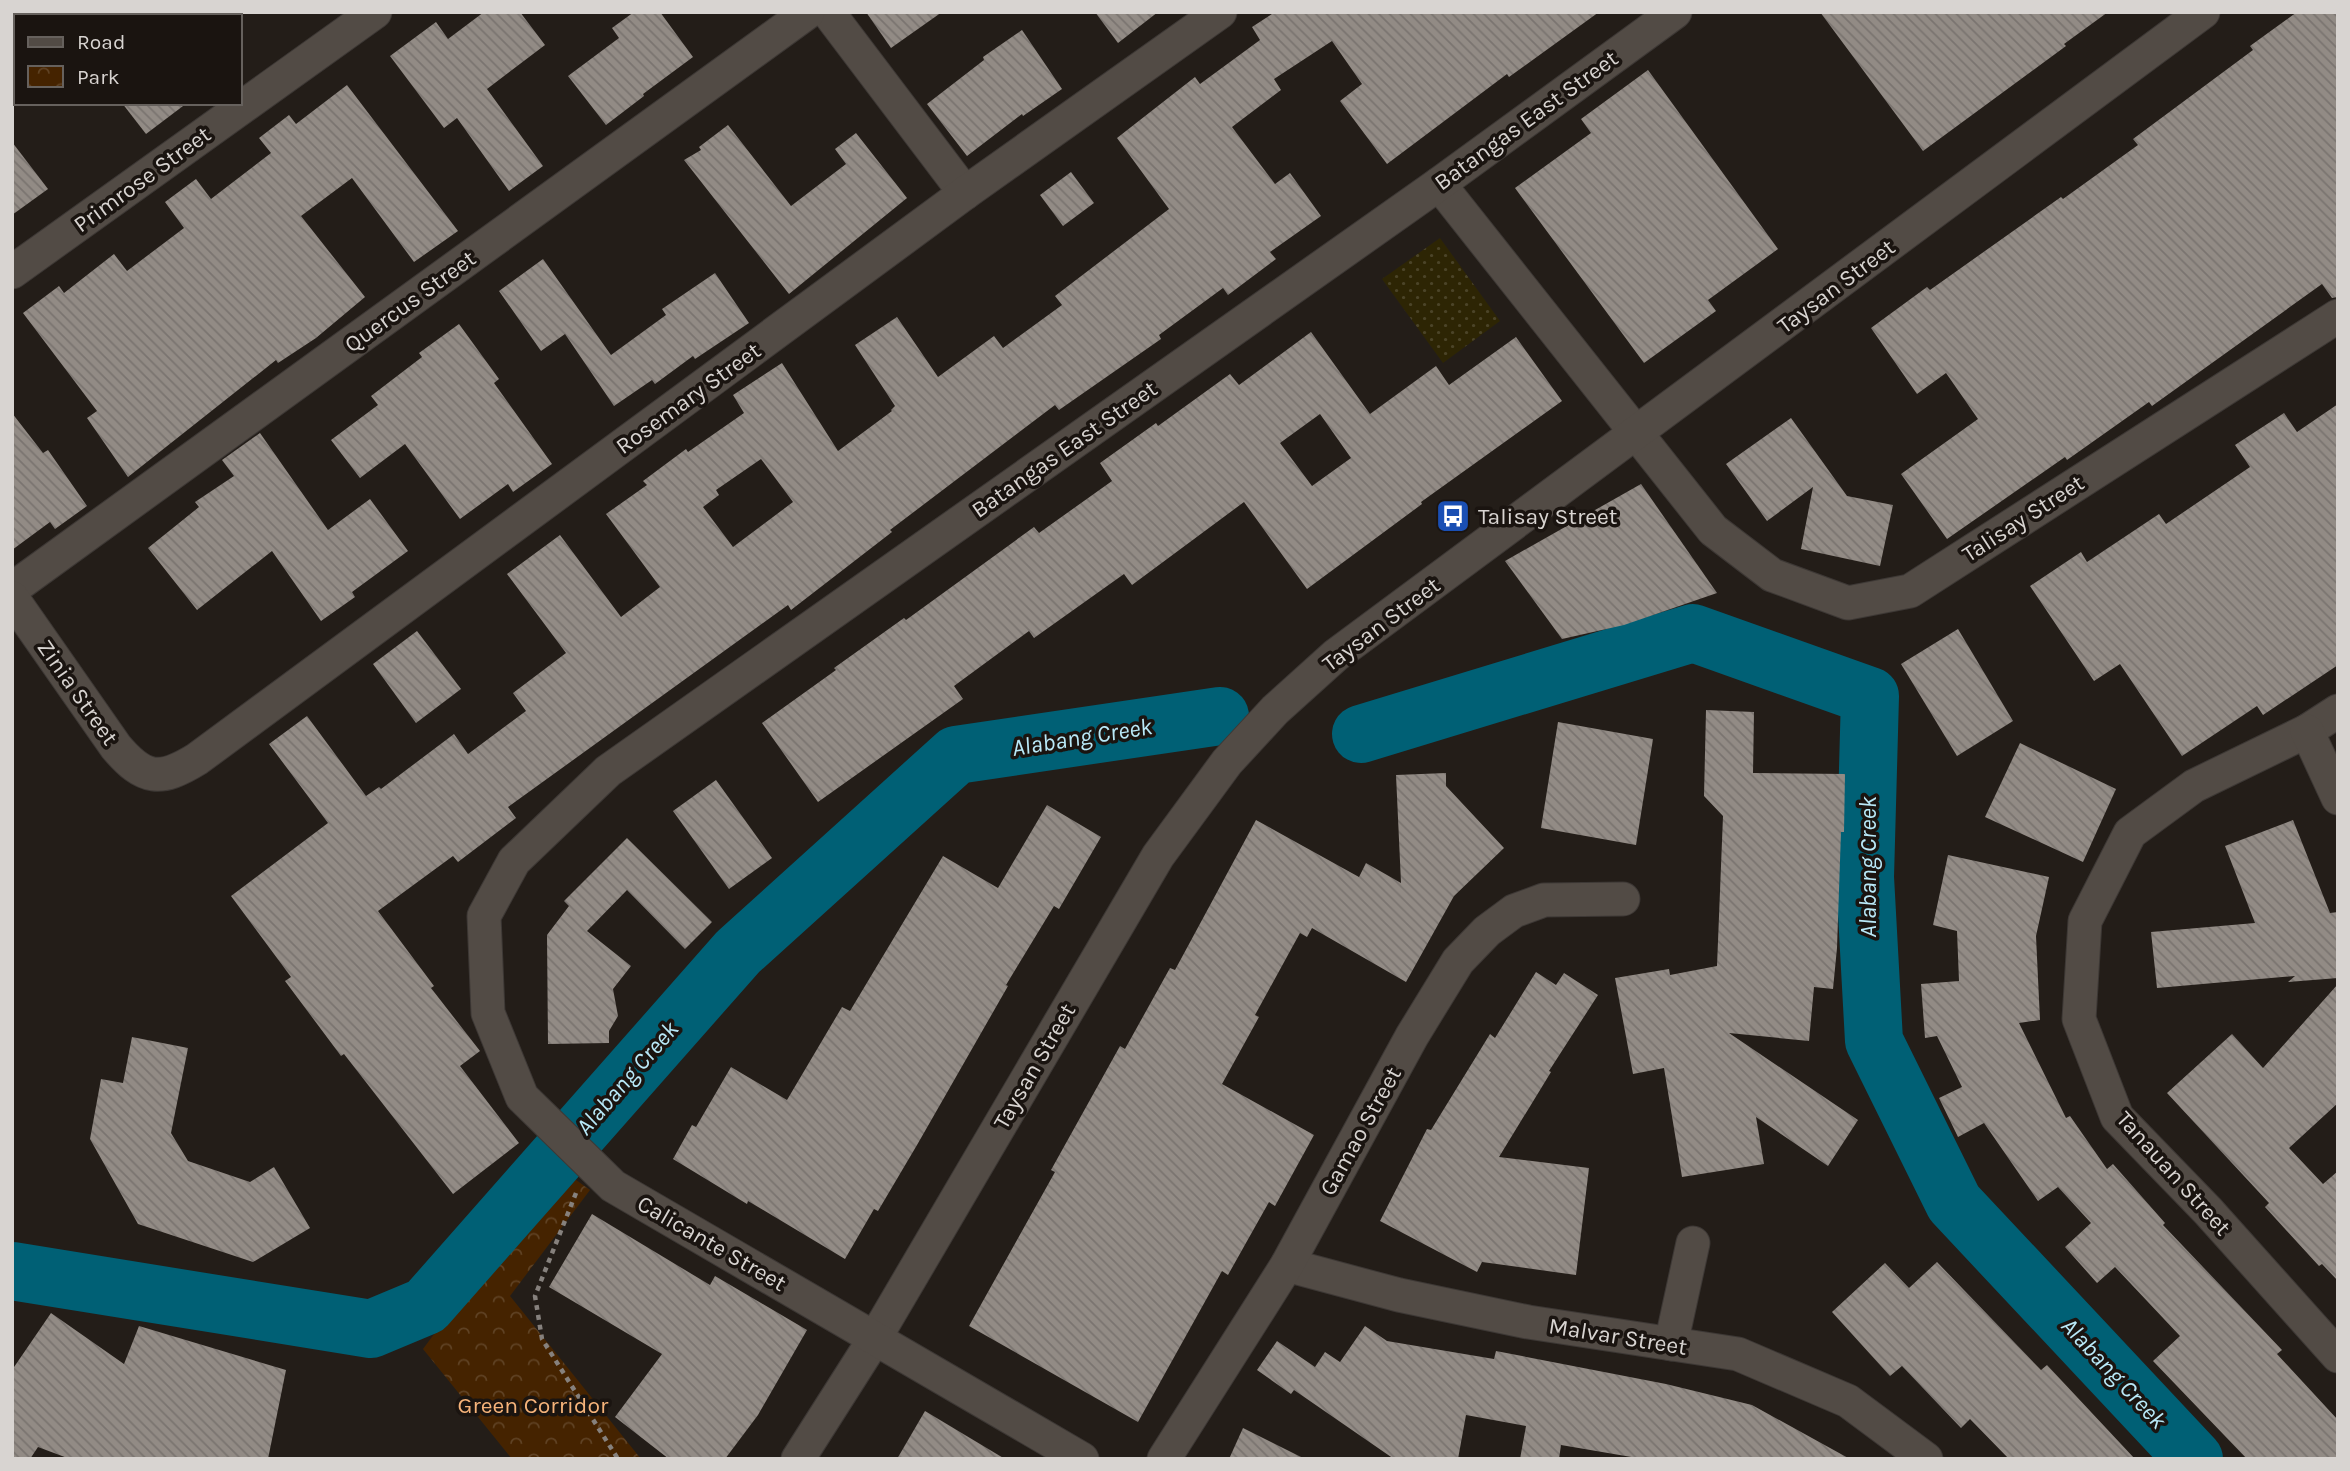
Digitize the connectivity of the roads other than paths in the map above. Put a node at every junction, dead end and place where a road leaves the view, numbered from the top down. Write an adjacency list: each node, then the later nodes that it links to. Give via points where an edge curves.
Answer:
1 (375, 12): 9 (street, Primrose Street)
2 (808, 12): 12 (street, Quercus Street)
3 (828, 12): 8 (street)
4 (1220, 12): 8 (street, Rosemary Street)
5 (1675, 12): 7 (street, Batangas East Street)
6 (2203, 12): 11 (street, Taysan Street)
7 (1439, 184): 11 (street, Talisay Street); 19 (street, Batangas East Street, via 608,771 514,861)
8 (965, 194): 16 (street, Rosemary Street, via 197,760 176,772)
9 (12, 272)
10 (2338, 316): 11 (street, Talisay Street, via 1910,591 1848,603 1773,575 1713,530)
11 (1636, 435): 22 (street, Taysan Street, via 1336,655 1275,709 1227,762 1158,856)
12 (12, 589)
13 (12, 598): 16 (street, Zinia Street, via 132,767)
14 (2338, 711): 15 (street, Tanauan Street)
15 (2307, 731): 17 (street); 24 (street, Tanauan Street, via 2194,786 2130,833 2085,921 2079,1018 2117,1117)
16 (154, 775)
17 (2338, 798)
18 (1623, 899): 21 (street, Gamao Street, via 1544,900 1514,911 1458,961)
19 (484, 916): 22 (street, Calicante Street, via 488,1013 522,1097 613,1186)
20 (1693, 1243): 23 (street)
21 (1287, 1265): 23 (street, Malvar Street, via 1528,1322); 27 (street, Gamao Street)
22 (875, 1338): 25 (street, Taysan Street); 26 (street, Calicante Street)
23 (1671, 1344): 28 (street, Malvar Street, via 1738,1354 1848,1401)
24 (2338, 1356)
25 (798, 1459)
26 (1082, 1459)
27 (1164, 1459)
28 (1927, 1459)

